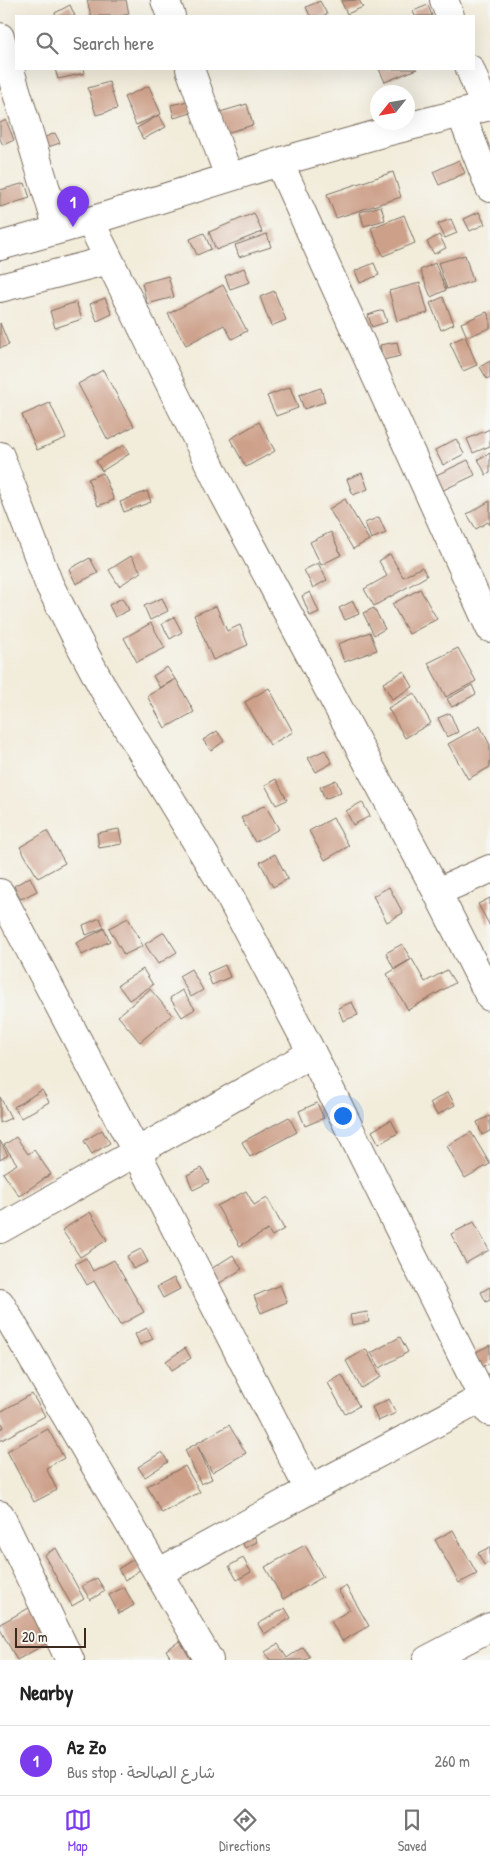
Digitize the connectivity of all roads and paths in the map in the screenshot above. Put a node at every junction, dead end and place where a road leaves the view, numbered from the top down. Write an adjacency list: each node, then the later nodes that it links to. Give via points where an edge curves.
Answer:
1 (165, 0): 3 (street)
2 (444, 0): 4 (street)
3 (171, 15)
4 (450, 15)
5 (0, 37): 13 (street)
6 (190, 70): 10 (street)
7 (470, 70): 8 (street)
8 (478, 109): 9 (street); 11 (street)
9 (279, 162): 10 (street); 18 (street)
10 (229, 177): 12 (street)
11 (490, 188)
12 (90, 220): 13 (street); 15 (street)
13 (58, 229): 14 (street)
14 (0, 246)
15 (109, 260): 16 (street); 20 (street, via 246,536)
16 (0, 288)
17 (0, 456): 23 (street, via 49,584 77,639 103,688 230,897)
18 (490, 628)
19 (490, 869): 20 (street)
20 (437, 892): 22 (street)
21 (0, 894): 24 (street)
22 (490, 997)
23 (312, 1053): 24 (street); 27 (street)
24 (136, 1153): 25 (street); 28 (street)
25 (0, 1229)
26 (0, 1303): 30 (street)
27 (488, 1402): 28 (street)
28 (309, 1490): 30 (street)
29 (0, 1515): 32 (street)
30 (158, 1573): 33 (street)
31 (490, 1626): 34 (street)
32 (70, 1660)
33 (209, 1660)
34 (427, 1660)

